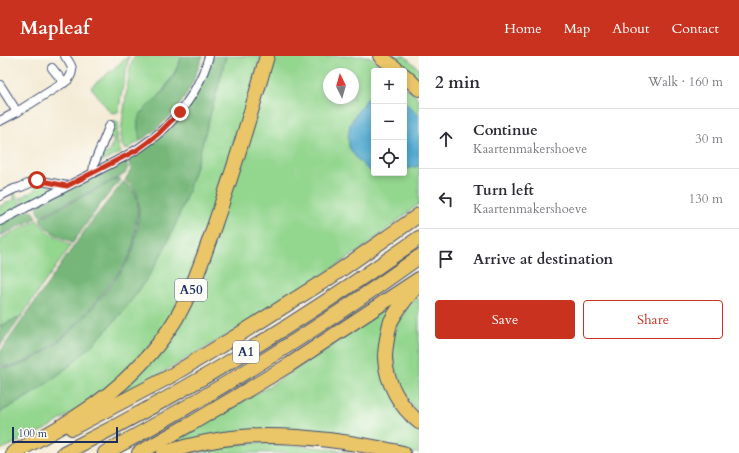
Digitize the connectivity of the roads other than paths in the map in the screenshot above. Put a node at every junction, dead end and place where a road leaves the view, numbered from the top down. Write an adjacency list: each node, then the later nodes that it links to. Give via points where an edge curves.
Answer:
1 (66, 56): 8 (street, via 73,73)
2 (210, 56): 14 (street, via 201,78 170,124 137,150)
3 (267, 56): 24 (highway, A50, via 205,255 185,303 173,323 134,371 97,403)
4 (380, 56): 6 (highway)
5 (52, 68): 8 (street)
6 (395, 68)
7 (407, 78): 10 (highway)
8 (64, 84): 11 (street)
9 (0, 85): 11 (street)
10 (419, 88)
11 (18, 112): 12 (street)
12 (0, 121)
13 (110, 125): 14 (street, via 94,164)
14 (93, 173): 15 (street)
15 (67, 186): 16 (street, via 37,180); 18 (street)
16 (0, 196)
17 (419, 215): 25 (highway, A1, via 332,276 167,378)
18 (0, 221)
19 (419, 238): 26 (highway, A1, via 231,362)
20 (419, 257): 27 (highway, A1, via 312,331 201,399)
21 (419, 279): 28 (highway, A1, via 289,365)
22 (419, 283): 23 (highway, via 400,306 391,322 385,358 391,384 398,399)
23 (419, 422)
24 (14, 453)
25 (24, 453)
26 (64, 453)
27 (105, 453)
28 (139, 453)
29 (164, 453): 30 (highway, via 213,440 264,436 331,441)
30 (403, 453)

